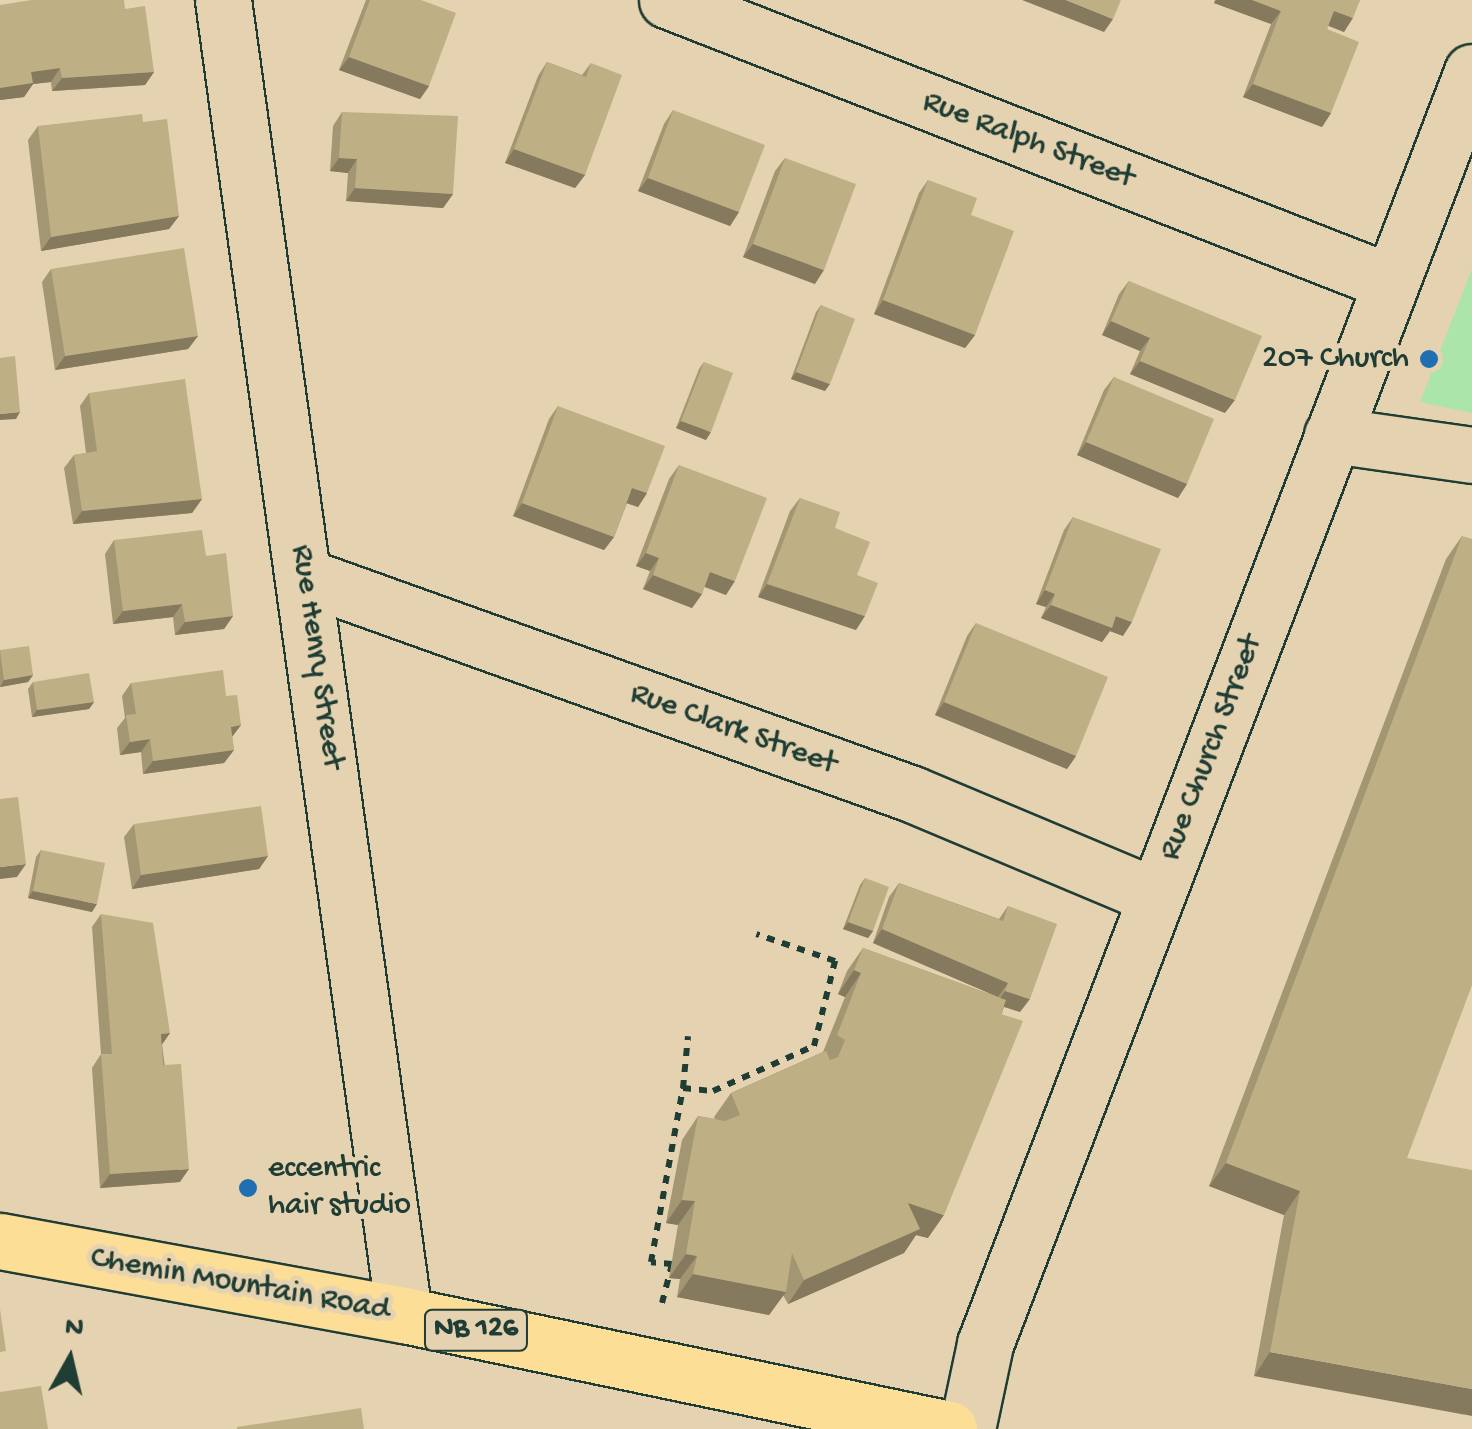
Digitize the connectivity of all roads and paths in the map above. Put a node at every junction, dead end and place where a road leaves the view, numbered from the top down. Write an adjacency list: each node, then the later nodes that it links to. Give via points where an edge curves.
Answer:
1 (222, 0): 7 (street, Rue Henry Street)
2 (667, 0): 4 (street, Rue Ralph Street)
3 (1472, 72): 4 (street, Rue Church Street)
4 (1390, 282): 5 (street, Rue Church Street)
5 (1332, 435): 6 (street); 8 (street, Rue Church Street)
6 (1472, 456)
7 (306, 577): 8 (street, Rue Clark Street, via 912,794); 14 (street, Rue Henry Street)
8 (1155, 896): 16 (street, Rue Church Street, via 985,1344)
9 (756, 934): 11 (path, via 835,961 814,1046 713,1091)
10 (688, 1036): 11 (path)
11 (683, 1088): 13 (path, via 651,1262 672,1264)
12 (0, 1241): 14 (main road, Chemin Mountain Road / NB 126)
13 (662, 1303)
14 (404, 1315): 15 (main road, Chemin Mountain Road / NB 126)
15 (949, 1429)
16 (967, 1429)

